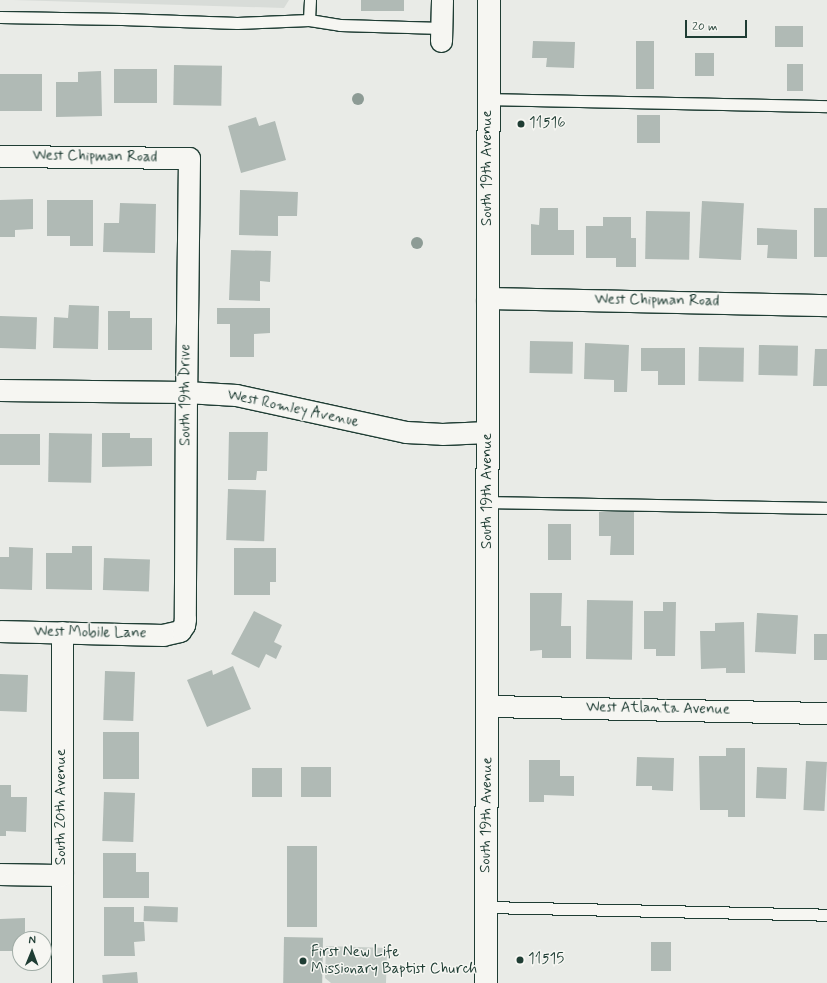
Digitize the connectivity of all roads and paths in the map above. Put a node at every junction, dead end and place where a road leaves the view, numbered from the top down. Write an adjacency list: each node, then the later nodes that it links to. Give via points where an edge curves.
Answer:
1 (310, 0): 5 (lane)
2 (442, 0): 6 (street)
3 (489, 0): 7 (main road, South 19th Avenue)
4 (0, 17): 5 (lane, via 237,23)
5 (310, 20): 6 (lane)
6 (441, 35)
7 (488, 99): 8 (lane); 11 (main road, South 19th Avenue)
8 (827, 106)
9 (0, 156): 10 (street, West Chipman Road)
10 (190, 158): 14 (street, South 19th Drive)
11 (487, 298): 12 (street, West Chipman Road); 15 (main road, South 19th Avenue)
12 (827, 305)
13 (0, 390): 14 (street, West Romley Avenue)
14 (186, 392): 15 (street, West Romley Avenue, via 236,395 406,432); 20 (street, South 19th Drive, via 185,619)
15 (488, 432): 16 (main road, South 19th Avenue)
16 (488, 502): 17 (lane); 21 (main road, South 19th Avenue)
17 (827, 508)
18 (0, 631): 19 (street, West Mobile Lane)
19 (62, 632): 20 (street, West Mobile Lane, via 163,635); 24 (street, South 20th Avenue)
20 (180, 632)
21 (488, 706): 22 (street, West Atlanta Avenue); 25 (main road, South 19th Avenue)
22 (827, 713)
23 (0, 874): 24 (street)
24 (62, 875): 27 (street, South 20th Avenue)
25 (486, 907): 26 (lane); 28 (main road, South 19th Avenue)
26 (827, 915)
27 (62, 983)
28 (486, 983)

